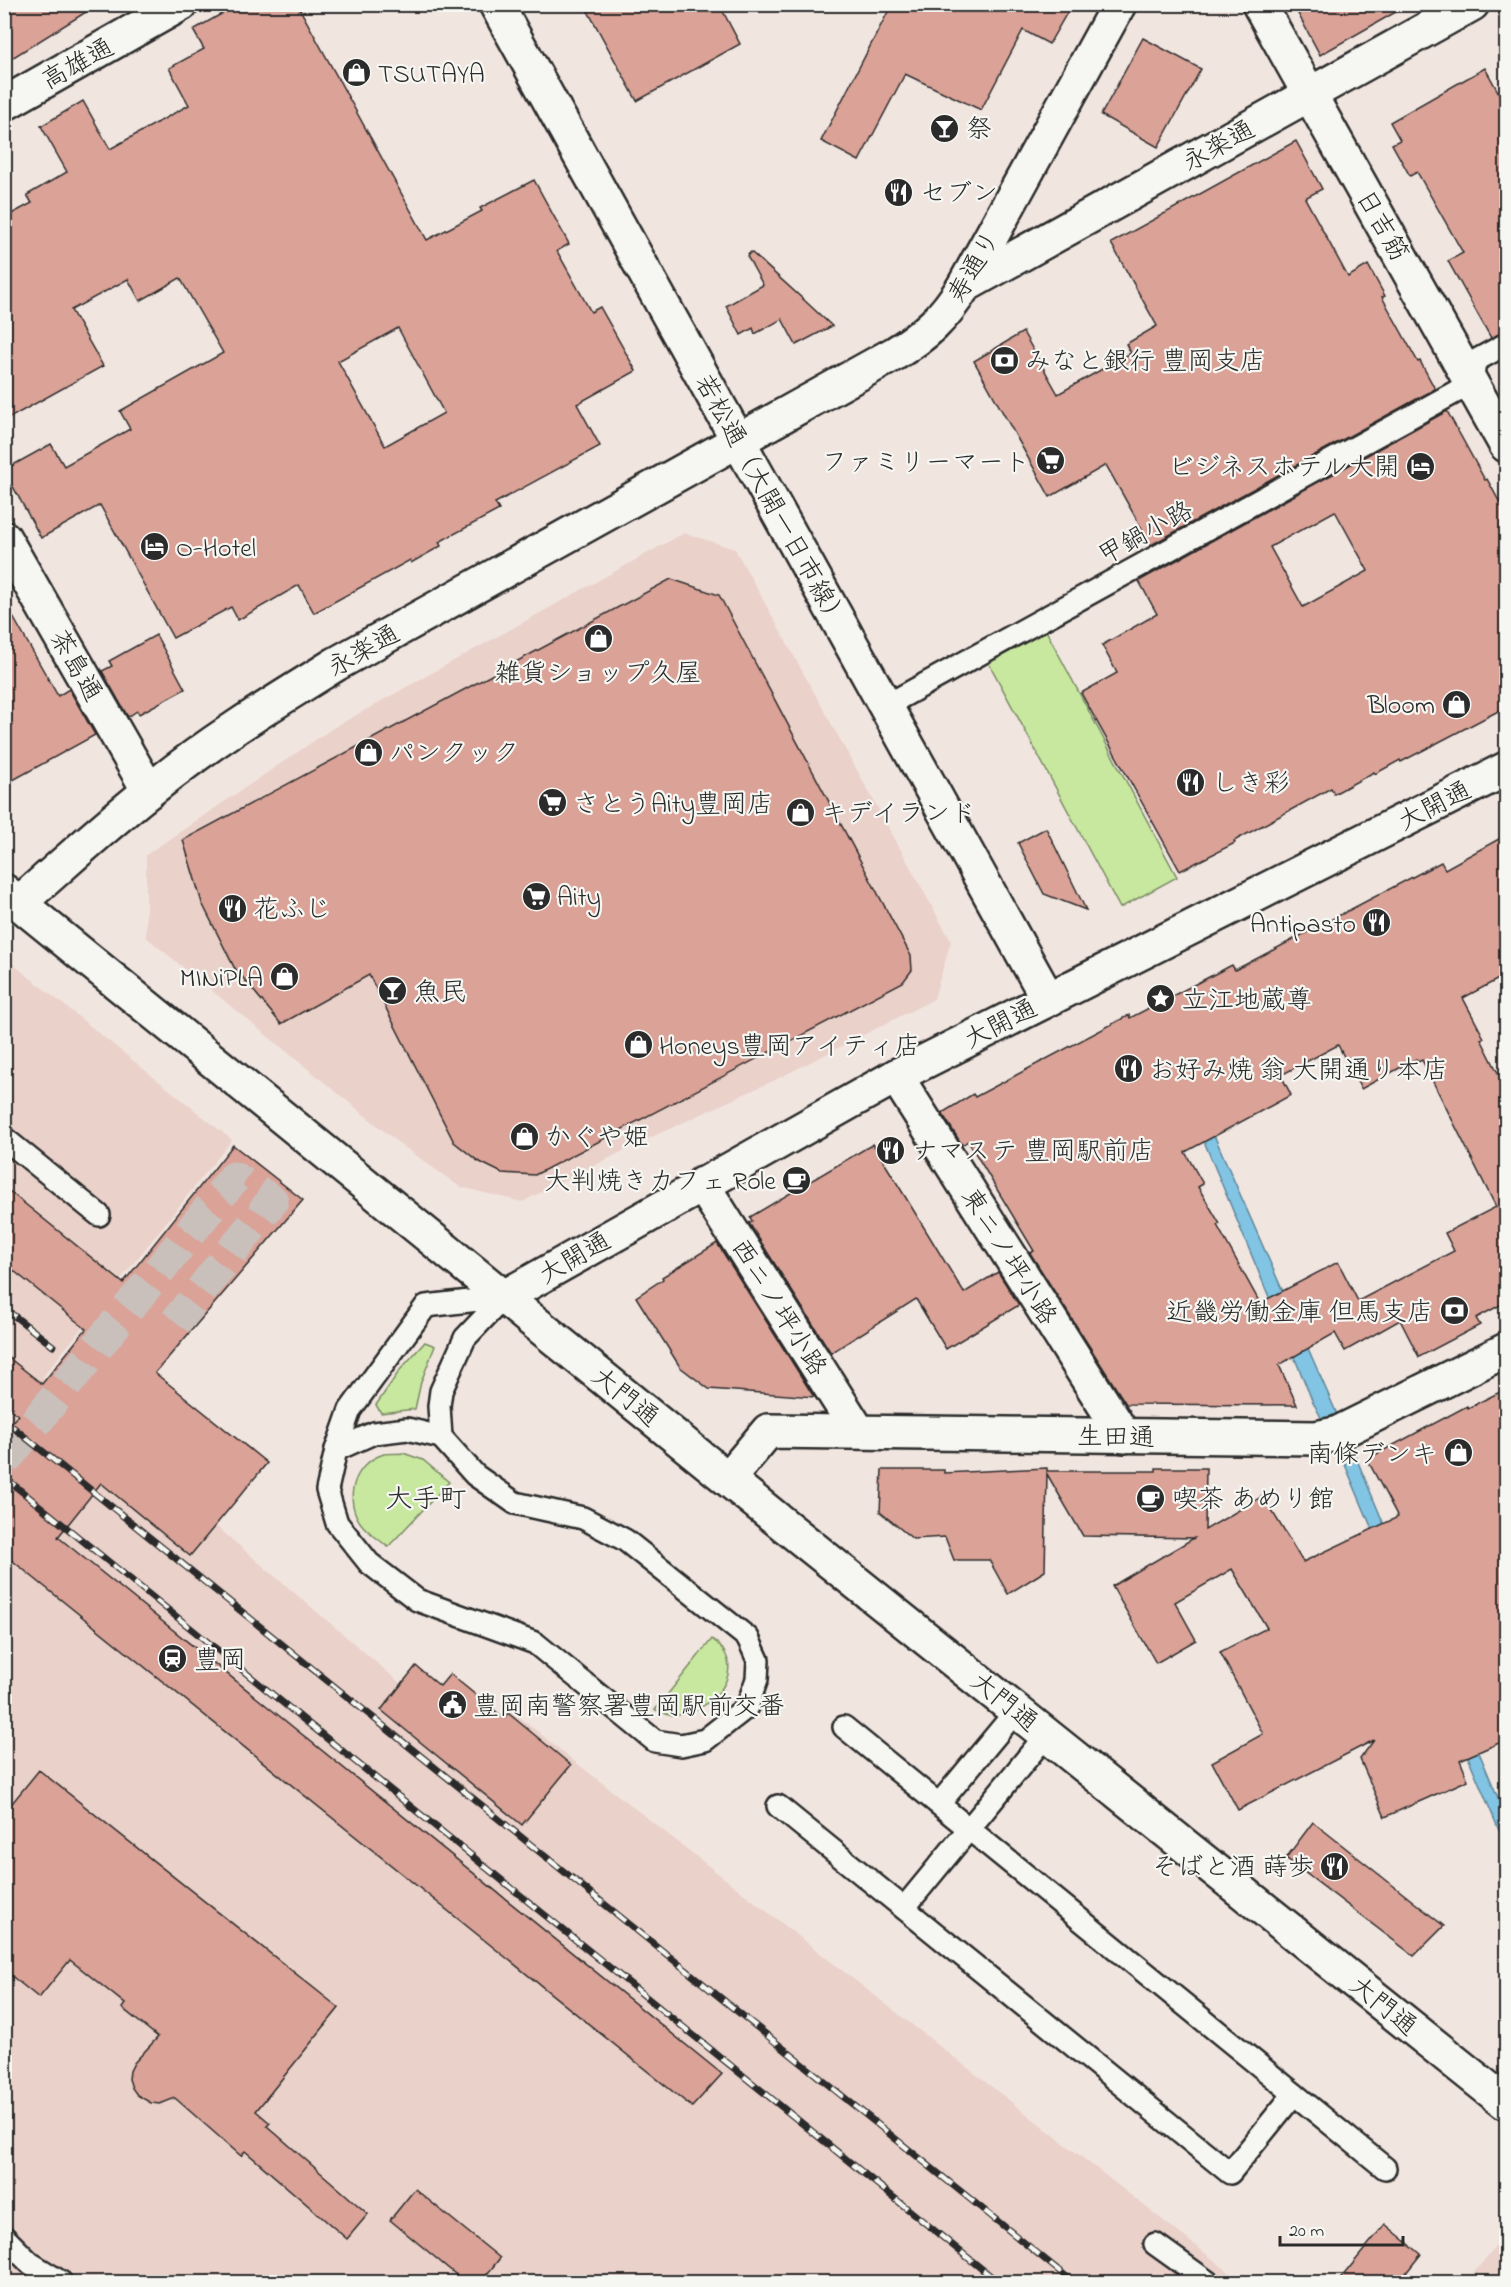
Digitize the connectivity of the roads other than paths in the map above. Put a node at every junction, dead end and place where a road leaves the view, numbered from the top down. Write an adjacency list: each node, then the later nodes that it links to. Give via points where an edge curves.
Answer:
1 (180, 4): 7 (street, 高雄通)
2 (496, 4): 11 (street, 若松通（大開一日市線）)
3 (1119, 4): 8 (street, 寿通り)
4 (1259, 4): 6 (street, 日吉筋)
5 (1472, 4): 6 (street, 永楽通)
6 (1309, 95): 8 (street, 永楽通); 10 (street, 日吉筋)
7 (4, 104)
8 (964, 286): 11 (street, 寿通り, via 939,321 922,336)
9 (1506, 344): 10 (lane, via 1475,361)
10 (1472, 382): 12 (street, 日吉筋); 14 (lane, 甲鍋小路)
11 (737, 440): 14 (street, 若松通（大開一日市線）); 16 (street, 永楽通, via 336,664 207,747)
12 (1506, 445)
13 (4, 538): 16 (street, 茶島通)
14 (887, 705): 18 (street, 若松通（大開一日市線）)
15 (1506, 769): 18 (street, 大開通)
16 (149, 791): 17 (street, 永楽通)
17 (12, 897): 23 (street, 大門通)
18 (1048, 999): 19 (street, 大開通)
19 (896, 1076): 21 (street, 大開通); 26 (street, 東ニノ坪小路)
20 (4, 1138): 22 (lane)
21 (702, 1184): 23 (street, 大開通); 25 (street, 西ニノ坪小路)
22 (99, 1215)
23 (504, 1297): 27 (lane, via 465,1338 441,1390); 28 (lane, via 426,1306 350,1410); 29 (street, 大門通)
24 (1506, 1350): 26 (street, 生田通, via 1326,1436)
25 (858, 1431): 26 (street, 生田通); 29 (street, 生田通, via 768,1431)
26 (1124, 1436)
27 (441, 1437): 28 (lane, via 407,1429 374,1433); 28 (lane, via 475,1475 515,1503 583,1518 625,1540 748,1638 758,1660 757,1679 747,1707 705,1740 681,1745 655,1742 535,1643 417,1600 369,1563 337,1523 327,1490)
28 (336, 1450)
29 (728, 1479): 30 (street, 大門通)
30 (1017, 1710): 32 (street, 大門通); 33 (lane)
31 (844, 1727): 33 (lane)
32 (1047, 1734): 35 (lane); 38 (street, 大門通)
33 (939, 1804): 35 (lane)
34 (778, 1806): 36 (lane)
35 (969, 1829): 36 (lane); 37 (lane)
36 (904, 1908): 37 (lane, via 1230,2173)
37 (1294, 2094): 39 (lane)
38 (1506, 2103)
39 (1385, 2168)
40 (4, 2237): 42 (lane, via 30,2263)
41 (1155, 2244): 43 (lane)
42 (61, 2283)
43 (1208, 2283)

